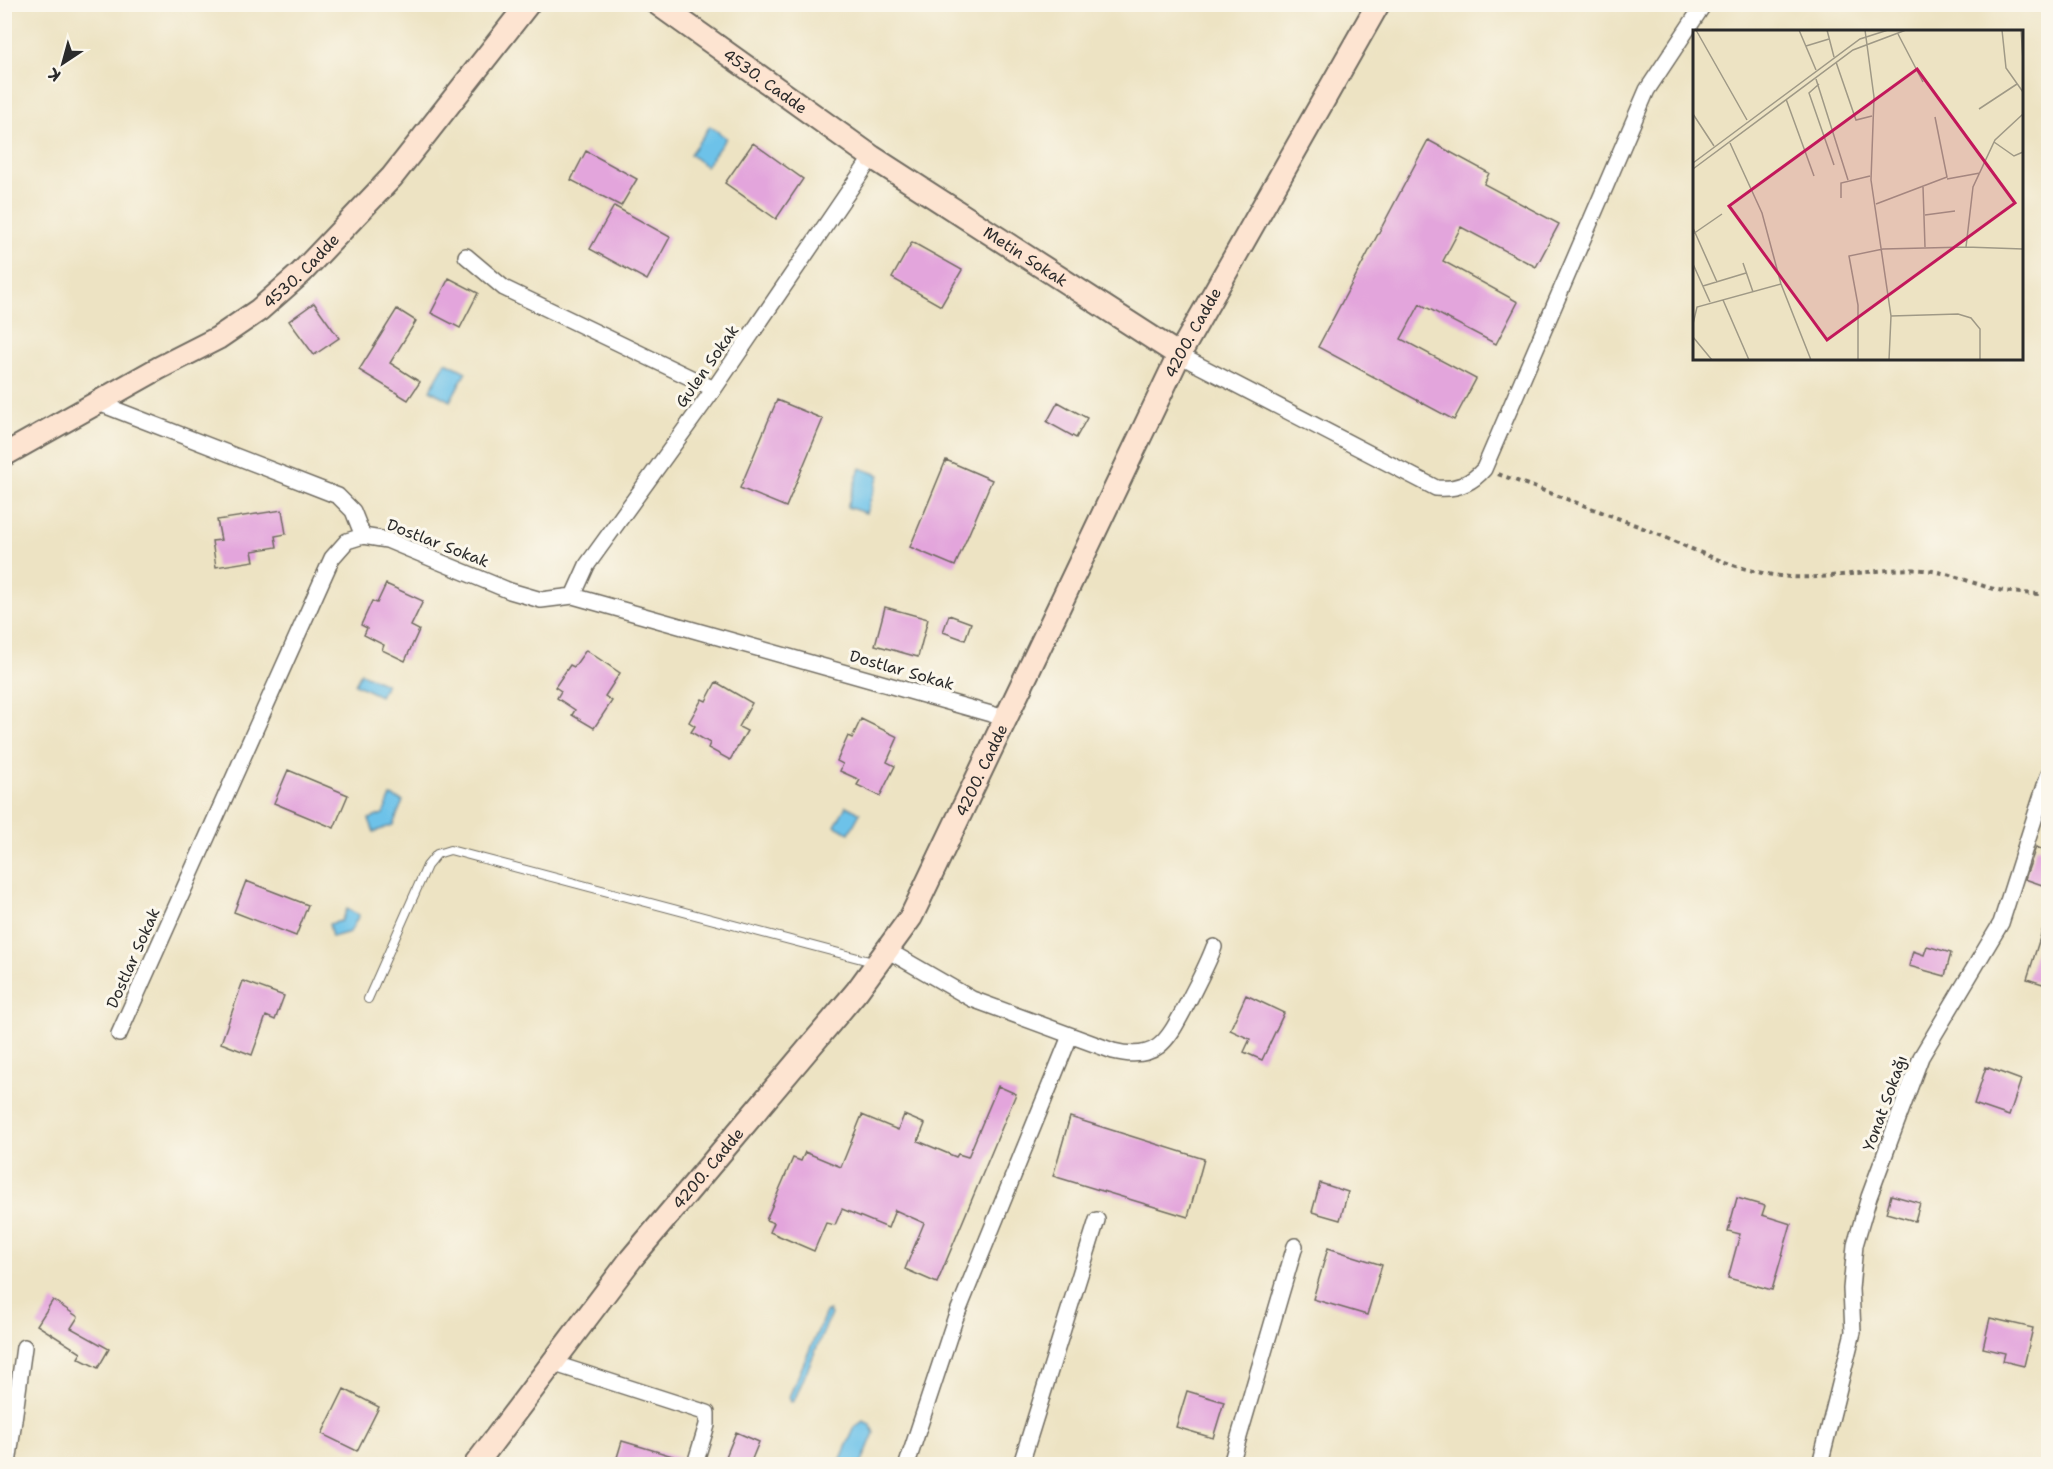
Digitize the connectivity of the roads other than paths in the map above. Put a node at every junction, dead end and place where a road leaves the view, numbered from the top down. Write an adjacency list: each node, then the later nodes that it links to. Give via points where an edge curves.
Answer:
1 (528, 4): 9 (main road, 4530. Cadde, via 392,177 301,273 259,310 218,338)
2 (658, 4): 5 (main road, 4530. Cadde)
3 (1378, 4): 7 (main road, 4200. Cadde)
4 (1704, 4): 7 (street, via 1647,90 1484,469 1471,481 1436,488)
5 (872, 157): 7 (main road, Metin Sokak); 8 (street, Gulen Sokak)
6 (466, 256): 8 (street, via 504,288)
7 (1179, 355): 13 (main road, 4200. Cadde)
8 (714, 389): 12 (street, Gulen Sokak, via 587,566)
9 (96, 402): 10 (main road, 4530. Cadde); 11 (street, via 338,496 353,511)
10 (4, 455)
11 (363, 536): 12 (street, Dostlar Sokak, via 387,540 510,591 542,600); 18 (street, Dostlar Sokak, via 346,541 332,558)
12 (573, 596): 13 (street, Dostlar Sokak)
13 (1005, 718): 16 (main road, 4200. Cadde, via 911,917)
14 (2049, 776): 30 (street, Yonat Sokağı, via 2001,923 1921,1057 1869,1197 1855,1245 1853,1332)
15 (1214, 947): 19 (street, via 1169,1037 1156,1048 1124,1054)
16 (882, 956): 17 (lane, via 450,850 437,854 427,866); 19 (street, via 972,999); 23 (main road, 4200. Cadde, via 857,991 631,1259)
17 (368, 999)
18 (119, 1034)
19 (1070, 1036): 27 (street, via 955,1319)
20 (1097, 1220): 28 (street)
21 (1295, 1246): 29 (street)
22 (24, 1347): 24 (street)
23 (552, 1363): 25 (main road, 4200. Cadde); 26 (street, via 707,1413)
24 (8, 1464)
25 (476, 1464)
26 (695, 1464)
27 (907, 1464)
28 (1021, 1464)
29 (1231, 1464)
30 (1820, 1464)

